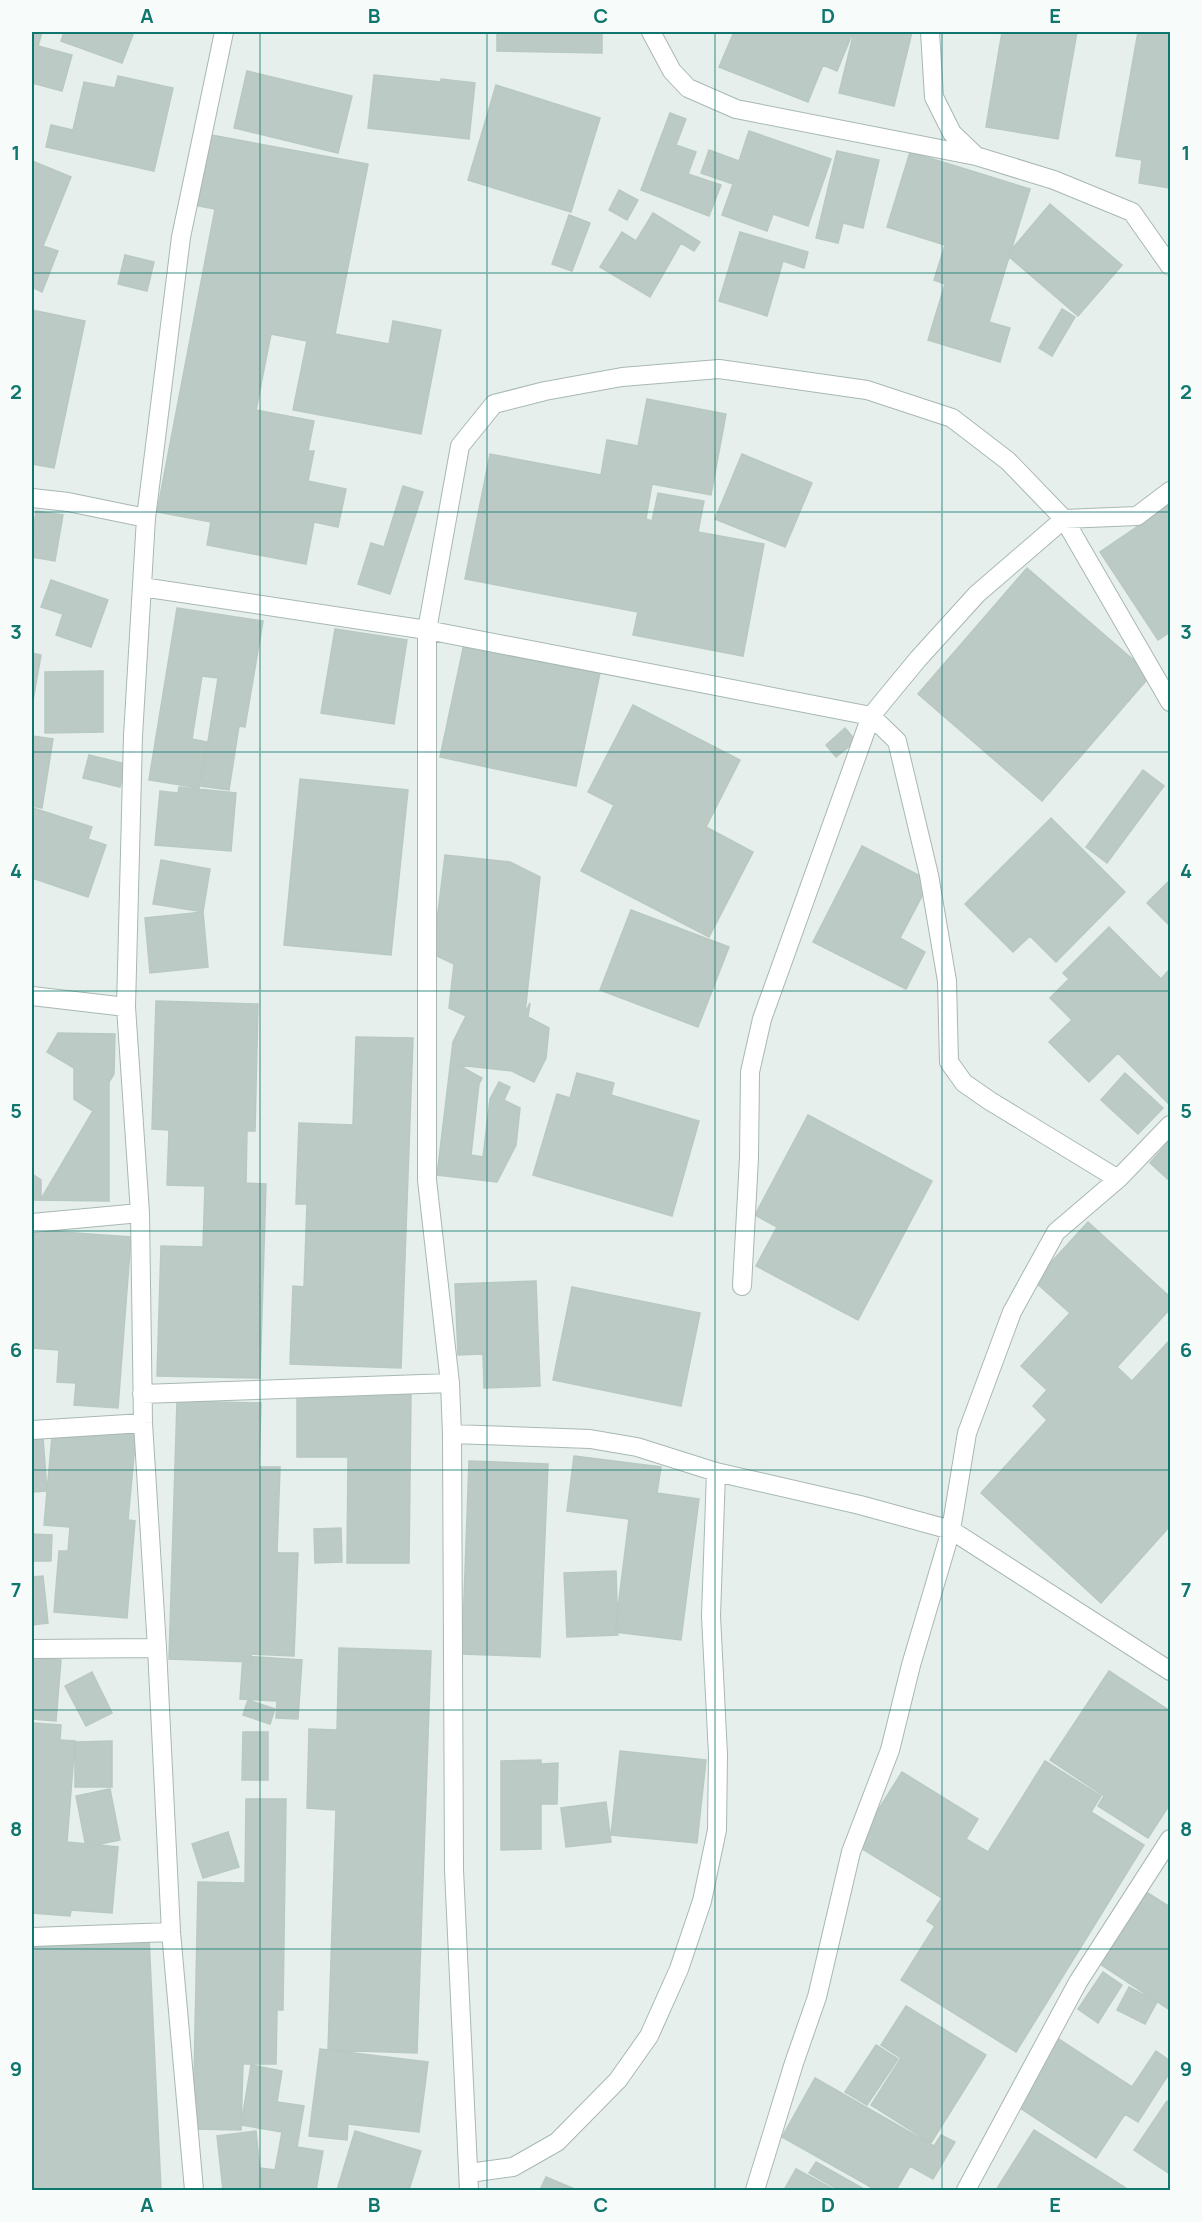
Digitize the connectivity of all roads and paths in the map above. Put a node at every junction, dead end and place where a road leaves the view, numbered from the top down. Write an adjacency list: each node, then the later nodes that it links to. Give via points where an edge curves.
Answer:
1 (224, 32): 8 (street, via 181,237)
2 (651, 32): 4 (street, via 672,71 688,88 736,109)
3 (930, 32): 4 (street, via 934,96 952,133)
4 (976, 156): 5 (street, via 1054,180 1132,212)
5 (1170, 266)
6 (1170, 490): 9 (street, via 1137,516)
7 (32, 498): 8 (street)
8 (146, 518): 10 (street)
9 (1064, 519): 11 (street, via 1008,461 952,418 867,390 719,369 622,377 494,404 460,446); 12 (street); 13 (street, via 977,594)
10 (142, 586): 11 (street); 15 (street)
11 (427, 630): 13 (street); 21 (street, via 427,1180)
12 (1170, 702)
13 (871, 716): 17 (street, via 897,741 929,875 947,981 949,1062 964,1083 981,1095); 20 (street, via 762,1020 750,1072)
14 (32, 996): 15 (street)
15 (126, 1007): 18 (street)
16 (1170, 1125): 17 (street)
17 (1118, 1179): 27 (street, via 1056,1232 1012,1312 967,1433)
18 (140, 1213): 19 (street); 22 (street)
19 (32, 1223)
20 (742, 1286)
21 (450, 1383): 22 (street); 25 (street)
22 (142, 1394): 23 (street)
23 (143, 1423): 24 (street); 28 (street)
24 (32, 1430)
25 (452, 1434): 26 (street, via 590,1438 637,1447); 34 (street, via 454,1870)
26 (716, 1472): 27 (street); 34 (street, via 711,1616 718,1755 717,1830 702,1901 679,1969 649,2036 618,2080 557,2142 513,2166)
27 (951, 1530): 30 (street); 36 (street, via 890,1750 851,1852 817,1997)
28 (157, 1648): 29 (street); 32 (street)
29 (32, 1649)
30 (1170, 1671)
31 (1170, 1839): 37 (street, via 1078,1982)
32 (171, 1932): 33 (street); 35 (street)
33 (32, 1937)
34 (469, 2182)
35 (194, 2190)
36 (755, 2190)
37 (966, 2190)

